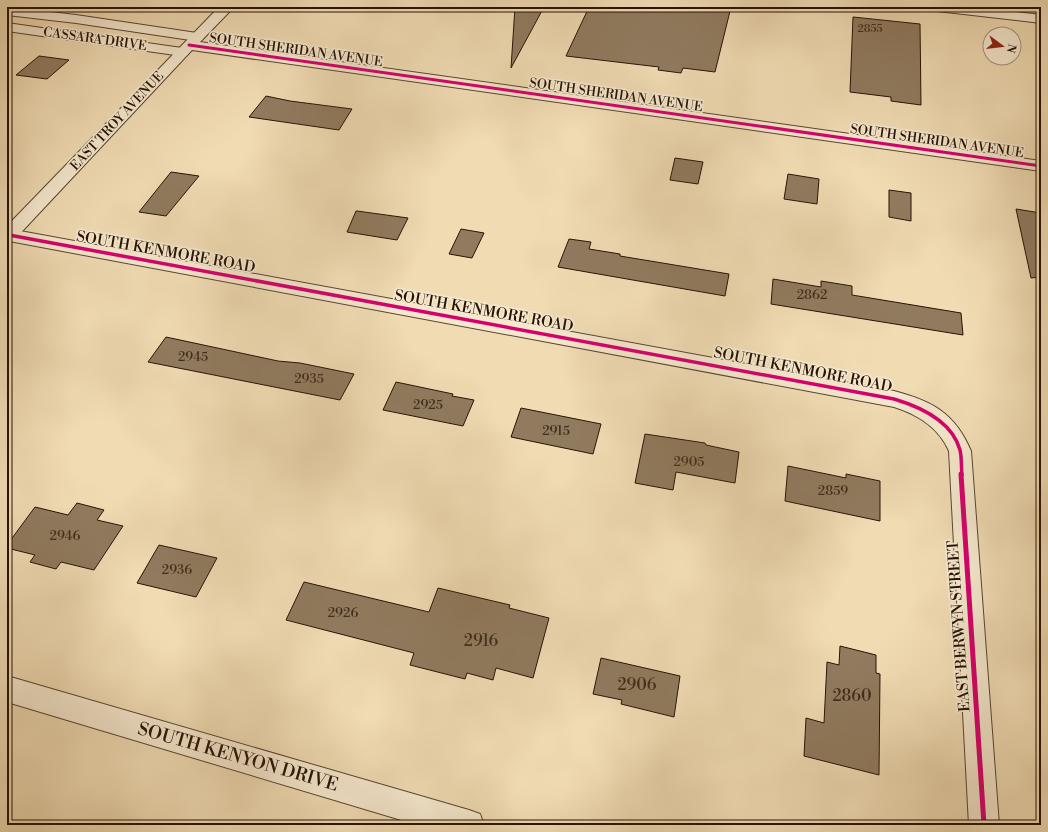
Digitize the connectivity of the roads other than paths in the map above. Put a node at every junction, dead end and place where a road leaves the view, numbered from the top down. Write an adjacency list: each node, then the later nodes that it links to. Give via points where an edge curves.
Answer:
1 (228, 7): 6 (street, EAST TROY AVENUE)
2 (938, 7): 4 (street)
3 (7, 11): 6 (street, CASSARA DRIVE, via 76,19)
4 (1041, 19)
5 (7, 27): 6 (street, CASSARA DRIVE)
6 (189, 45): 7 (street, SOUTH SHERIDAN AVENUE); 8 (street, EAST TROY AVENUE)
7 (1041, 166)
8 (8, 236): 9 (street, SOUTH KENMORE ROAD, via 894,399 923,409)
9 (948, 428): 12 (street, EAST BERWYN STREET, via 960,451)
10 (7, 689): 11 (street, SOUTH KENYON DRIVE)
11 (468, 825)
12 (984, 825)

